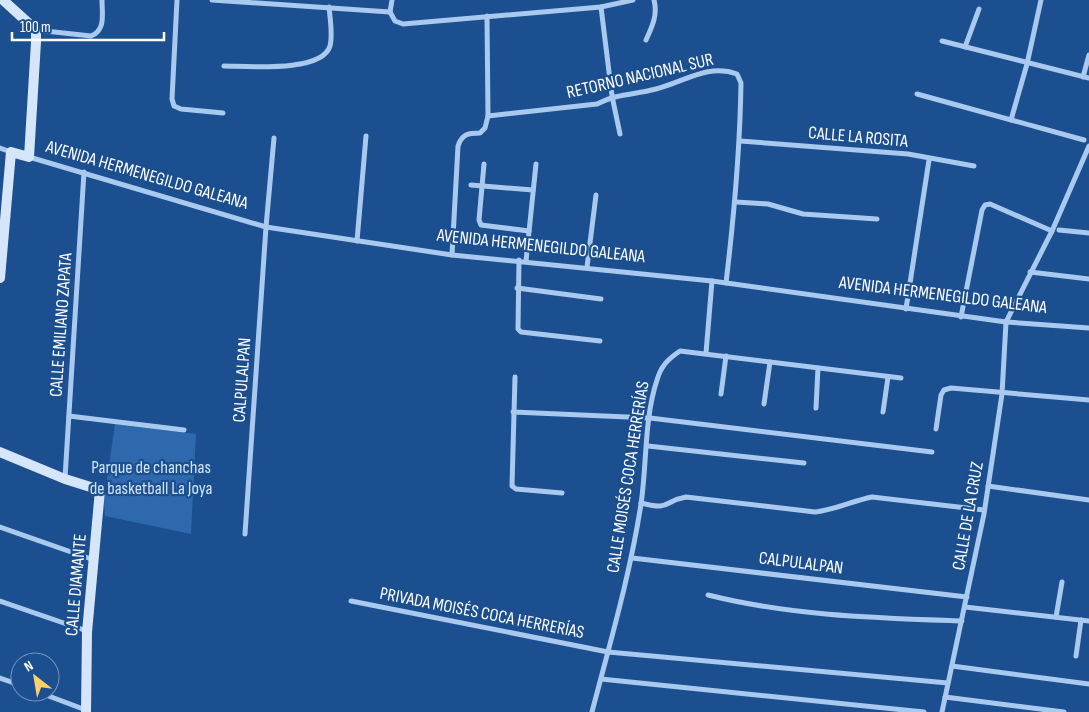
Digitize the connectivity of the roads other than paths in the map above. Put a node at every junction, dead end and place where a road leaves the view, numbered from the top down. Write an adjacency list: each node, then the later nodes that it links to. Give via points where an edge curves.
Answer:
1 (3, 0): 14 (street)
2 (102, 0): 14 (street, via 102,27 98,33 91,36)
3 (177, 0): 24 (street, via 174,106)
4 (212, 0): 9 (street)
5 (392, 0): 12 (street)
6 (633, 0): 10 (street)
7 (654, 0): 15 (street, via 654,23)
8 (1041, 0): 19 (street)
9 (329, 7): 12 (street); 20 (street, via 330,45 326,54 301,65)
10 (601, 7): 13 (street); 23 (street)
11 (979, 9): 17 (street)
12 (390, 12): 13 (street, via 395,21 403,24)
13 (488, 16): 25 (street)
14 (36, 30): 35 (street)
15 (646, 40)
16 (942, 41): 17 (street)
17 (966, 47): 19 (street)
18 (1089, 55): 21 (street)
19 (1027, 64): 21 (street); 26 (street)
20 (224, 66)
21 (1086, 77)
22 (917, 94): 26 (street)
23 (612, 96): 25 (street, RETORNO NACIONAL SUR, via 597,104 580,107); 27 (street); 31 (street, RETORNO NACIONAL SUR, via 656,90 692,75 728,70 738,74 741,83)
24 (223, 113)
25 (488, 116): 53 (street, via 480,133 461,137 458,146)
26 (1010, 120): 30 (street)
27 (620, 134)
28 (366, 136): 52 (street)
29 (274, 138): 47 (street, CALPULALPAN)
30 (1084, 140)
31 (740, 141): 36 (street, CALLE LA ROSITA, via 908,154); 45 (street, RETORNO NACIONAL SUR)
32 (1089, 146): 50 (street)
33 (0, 148): 34 (street, AVENIDA HERMENEGILDO GALEANA)
34 (11, 152): 35 (street, AVENIDA HERMENEGILDO GALEANA); 58 (street)
35 (29, 157): 40 (street, AVENIDA HERMENEGILDO GALEANA)
36 (929, 160): 39 (street, CALLE LA ROSITA); 64 (street)
37 (484, 164): 42 (street)
38 (536, 164): 43 (street)
39 (974, 166)
40 (84, 172): 47 (street, AVENIDA HERMENEGILDO GALEANA); 83 (street, CALLE EMILIANO ZAPATA)
41 (471, 185): 42 (street)
42 (481, 186): 43 (street); 49 (street, via 481,225)
43 (533, 190): 49 (street)
44 (596, 195): 56 (street)
45 (736, 202): 46 (street, via 768,204 802,214); 61 (street, RETORNO NACIONAL SUR)
46 (877, 219)
47 (266, 227): 52 (street, AVENIDA HERMENEGILDO GALEANA); 98 (street, CALPULALPAN)
48 (1059, 230): 51 (street)
49 (530, 231): 55 (street)
50 (1052, 232): 57 (street); 65 (street, via 990,204 985,205)
51 (1089, 233)
52 (357, 241): 53 (street, AVENIDA HERMENEGILDO GALEANA)
53 (452, 254): 54 (street, AVENIDA HERMENEGILDO GALEANA)
54 (519, 260): 55 (street, AVENIDA HERMENEGILDO GALEANA); 62 (street)
55 (526, 261): 56 (street, AVENIDA HERMENEGILDO GALEANA)
56 (587, 267): 60 (street, AVENIDA HERMENEGILDO GALEANA)
57 (1030, 272): 59 (street); 66 (street)
58 (0, 278)
59 (1089, 279)
60 (712, 281): 61 (street, AVENIDA HERMENEGILDO GALEANA); 69 (street)
61 (726, 283): 64 (street, AVENIDA HERMENEGILDO GALEANA)
62 (517, 288): 63 (street); 68 (street, via 516,324 521,332)
63 (601, 299)
64 (906, 309): 65 (street, AVENIDA HERMENEGILDO GALEANA)
65 (961, 316): 66 (street, AVENIDA HERMENEGILDO GALEANA)
66 (1006, 322): 67 (street, AVENIDA HERMENEGILDO GALEANA); 77 (street, CALLE DE LA CRUZ)
67 (1089, 328)
68 (600, 341)
69 (706, 354): 70 (street, CALLE MOISÉS COCA HERRERÍAS); 84 (street, CALLE MOISÉS COCA HERRERÍAS, via 680,351 666,360 657,380)
70 (726, 356): 71 (street, CALLE MOISÉS COCA HERRERÍAS); 76 (street)
71 (770, 362): 72 (street, CALLE MOISÉS COCA HERRERÍAS); 79 (street)
72 (818, 368): 74 (street, CALLE MOISÉS COCA HERRERÍAS); 80 (street)
73 (515, 377): 81 (street)
74 (888, 377): 75 (street, CALLE MOISÉS COCA HERRERÍAS); 82 (street)
75 (901, 378)
76 (721, 394)
77 (1002, 394): 78 (street); 85 (street, via 944,390); 92 (street, CALLE DE LA CRUZ)
78 (1089, 400)
79 (764, 404)
80 (816, 408)
81 (513, 412): 84 (street); 93 (street, via 512,486)
82 (883, 412)
83 (69, 416): 86 (street); 91 (street, CALLE EMILIANO ZAPATA)
84 (650, 418): 87 (street, CALLE MOISÉS COCA HERRERÍAS); 89 (street)
85 (936, 429)
86 (184, 430)
87 (648, 446): 90 (street); 95 (street, CALLE MOISÉS COCA HERRERÍAS)
88 (0, 452): 91 (street)
89 (932, 452)
90 (804, 463)
91 (65, 479): 100 (street, CALLE DIAMANTE, via 100,490)
92 (988, 486): 94 (street); 96 (street, CALLE DE LA CRUZ)
93 (562, 493)
94 (1089, 500)
95 (641, 503): 96 (street, via 659,508 686,497 815,512 834,510 872,498); 99 (street, CALLE MOISÉS COCA HERRERÍAS)
96 (984, 510): 103 (street, CALLE DE LA CRUZ)
97 (0, 527): 100 (street)
98 (245, 534)
99 (632, 558): 103 (street, CALPULALPAN); 112 (street, CALLE MOISÉS COCA HERRERÍAS)
100 (94, 560): 111 (street, CALLE DIAMANTE)
101 (1062, 582): 107 (street)
102 (708, 595): 110 (street, via 756,606 837,617)
103 (967, 597): 106 (street, CALLE DE LA CRUZ)
104 (0, 601): 111 (street)
105 (351, 601): 112 (street, PRIVADA MOISÉS COCA HERRERÍAS)
106 (965, 606): 107 (street); 110 (street, CALLE DE LA CRUZ)
107 (1056, 617): 108 (street)
108 (1081, 620): 109 (street); 113 (street)
109 (1089, 620)
110 (962, 621): 114 (street, CALLE DE LA CRUZ)
111 (88, 632): 120 (street, CALLE DIAMANTE)
112 (608, 652): 115 (street, CALLE MOISÉS COCA HERRERÍAS); 116 (street, PRIVADA MOISÉS COCA HERRERÍAS)
113 (1076, 656)
114 (952, 666): 116 (street, CALLE DE LA CRUZ); 117 (street)
115 (601, 679): 121 (street, CALLE MOISÉS COCA HERRERÍAS); 122 (street)
116 (948, 684): 118 (street, CALLE DE LA CRUZ)
117 (1089, 684)
118 (945, 697): 123 (street, CALLE DE LA CRUZ); 124 (street)
119 (60, 701): 120 (street)
120 (86, 711)
121 (592, 712)
122 (924, 712)
123 (942, 712)
124 (1064, 712)

